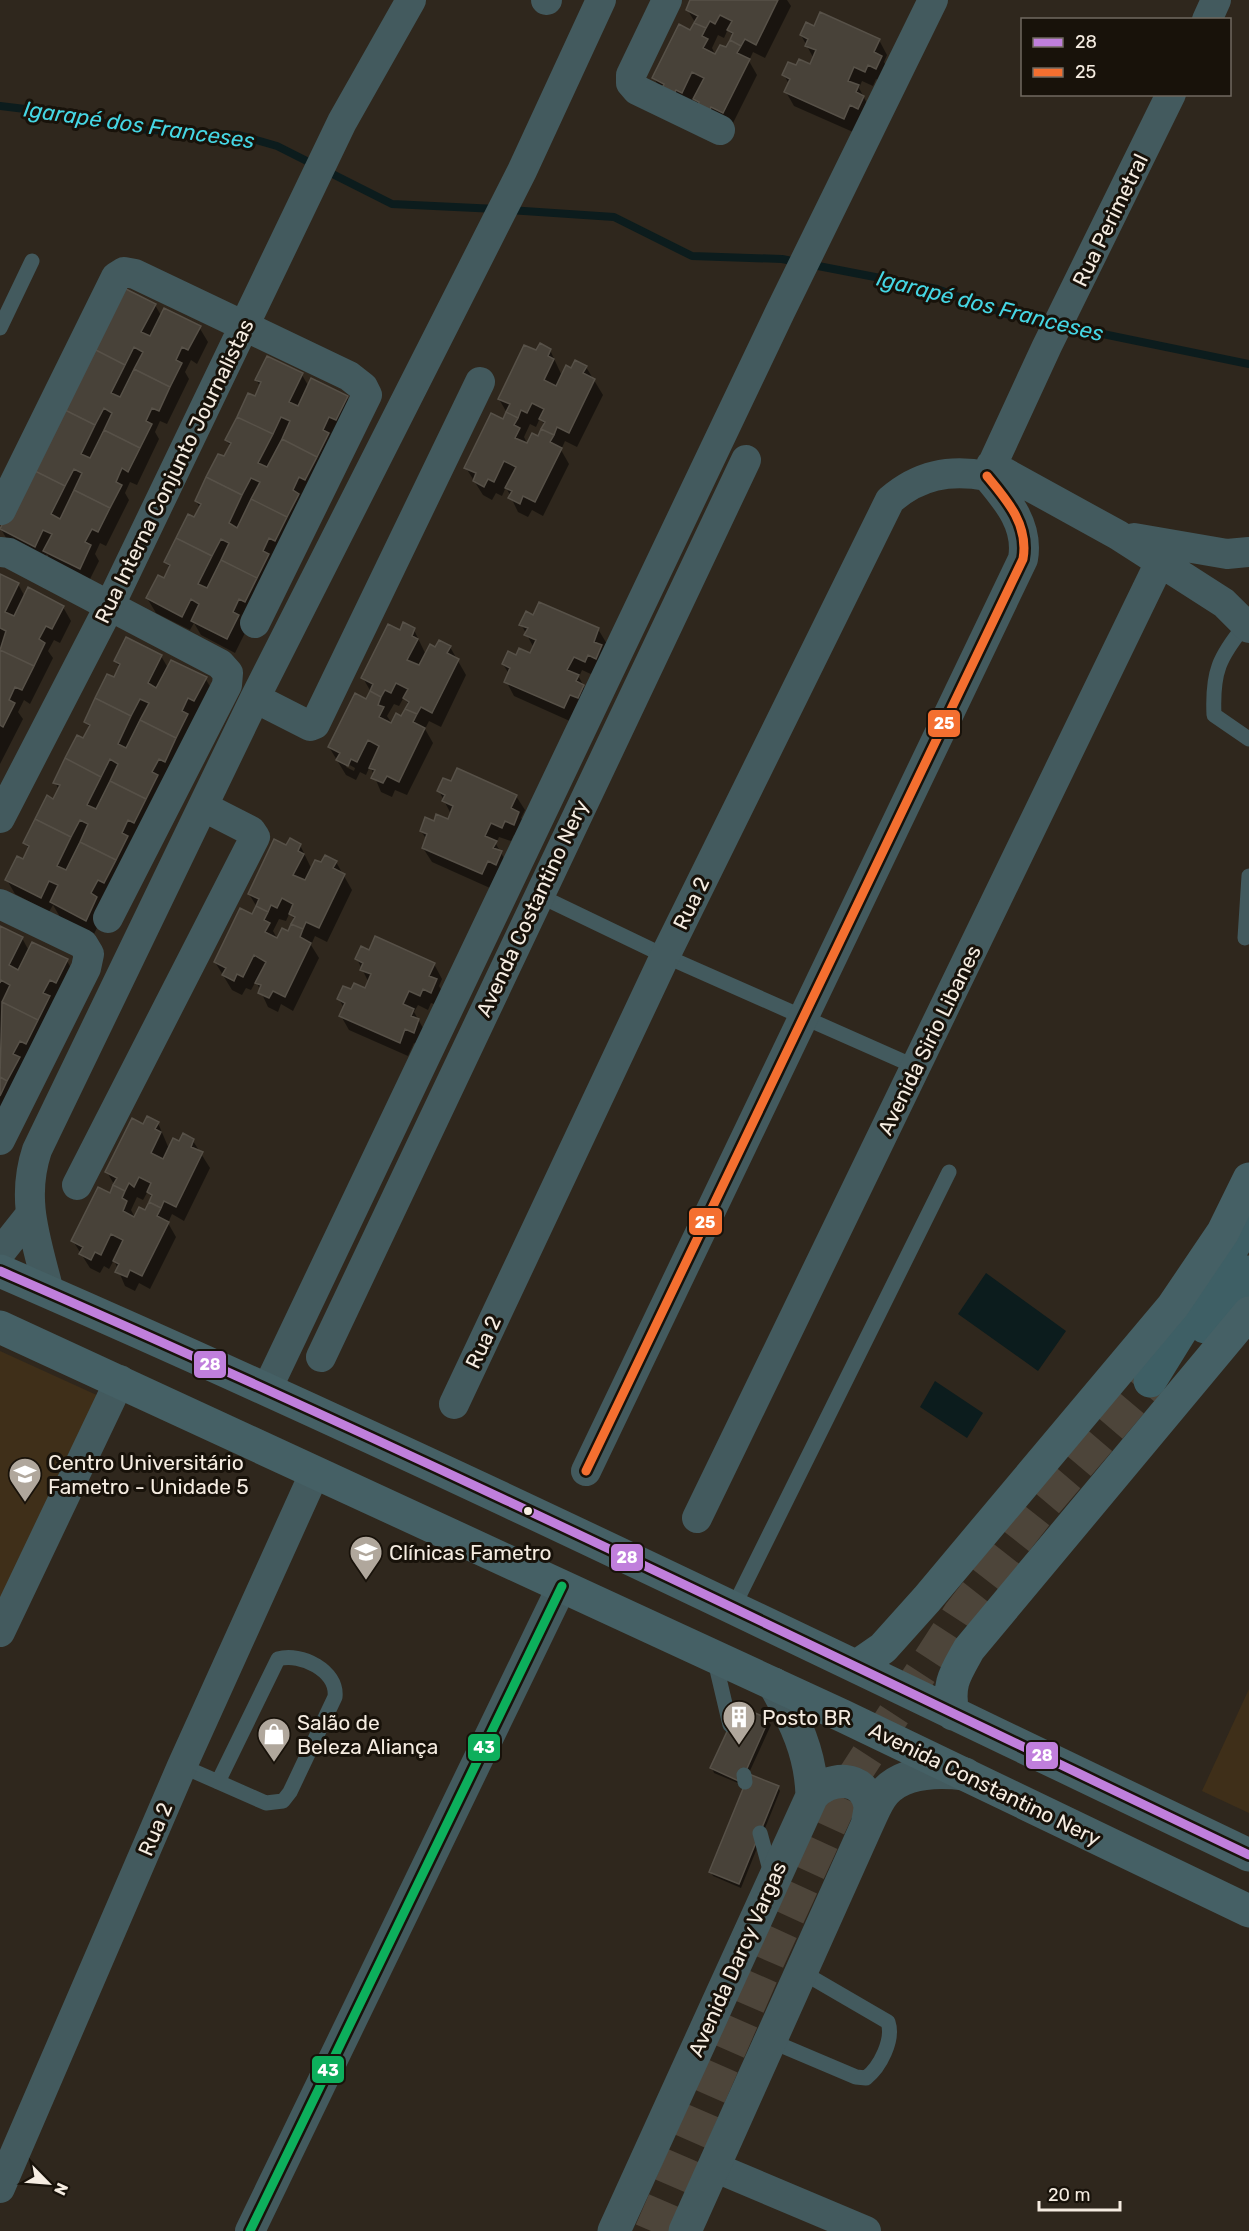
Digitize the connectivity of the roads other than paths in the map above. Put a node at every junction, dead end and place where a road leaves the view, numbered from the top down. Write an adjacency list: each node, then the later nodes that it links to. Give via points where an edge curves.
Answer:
1 (411, 0): 10 (street, Rua Interna Conjunto Journalistas, via 342,122)
2 (601, 0): 23 (street, via 522,171)
3 (667, 0): 8 (street, via 631,75 631,83 637,90)
4 (933, 0): 49 (street, via 780,312)
5 (1216, 0): 6 (street)
6 (1208, 18)
7 (1169, 96): 14 (street, Rua Perimetral)
8 (720, 130)
9 (32, 261): 11 (lane)
10 (245, 325): 15 (street, via 135,274 124,272 116,277); 20 (street, Rua Interna Conjunto Journalistas); 21 (street, via 349,376 367,395)
11 (0, 328)
12 (480, 382): 23 (street, via 315,724 310,726)
13 (746, 460): 28 (street, Avenda Costantino Nery)
14 (989, 470): 16 (street); 32 (street, Rua 2, via 953,471 927,477 905,487 890,500); 33 (street, via 1023,528 1023,559)
15 (0, 510)
16 (1118, 535): 18 (street, via 1227,554); 19 (street)
17 (0, 552): 20 (street, via 9,553)
18 (1249, 552)
19 (1160, 562): 22 (street, via 1224,603); 34 (street, Avenida Sirio Libanes)
20 (110, 605): 26 (street, Rua Interna Conjunto Journalistas); 30 (street, via 220,664 228,673 226,685)
21 (255, 622)
22 (1247, 626): 24 (lane, via 1224,652 1212,687 1214,715)
23 (255, 698): 25 (street)
24 (1249, 739)
25 (204, 807): 38 (street, via 251,831 255,837); 39 (street, via 37,1150 28,1184)
26 (0, 818)
27 (1249, 876): 31 (lane)
28 (538, 895): 32 (lane); 47 (street, Avenda Costantino Nery)
29 (0, 904): 35 (street, via 83,944 89,954 86,968)
30 (108, 918)
31 (1245, 938)
32 (665, 956): 33 (lane); 50 (street, Rua 2)
33 (804, 1016): 34 (lane); 51 (street)
34 (916, 1067): 53 (street, Avenida Sirio Libanes)
35 (0, 1140)
36 (949, 1172): 55 (lane)
37 (1249, 1179): 58 (highway, via 1223,1232 1173,1306 927,1599 883,1648)
38 (77, 1185)
39 (30, 1215): 41 (street); 44 (street)
40 (1249, 1221): 43 (main road, via 1150,1381 1204,1328)
41 (0, 1253)
42 (0, 1271): 44 (highway)
43 (1249, 1272)
44 (49, 1292): 49 (highway)
45 (1249, 1313): 60 (highway, via 969,1649 949,1694)
46 (0, 1327): 48 (highway, Avenida Constantino Nery)
47 (321, 1357)
48 (120, 1380): 52 (highway, Avenida Constantino Nery); 56 (street)
49 (267, 1389): 55 (highway)
50 (454, 1404)
51 (586, 1471)
52 (315, 1472): 54 (highway, Avenida Constantino Nery); 62 (street, Rua 2)
53 (698, 1518)
54 (562, 1586): 57 (highway, Avenida Constantino Nery); 75 (street)
55 (733, 1608): 58 (highway)
56 (0, 1632)
57 (714, 1657): 59 (highway, Avenida Constantino Nery); 61 (lane)
58 (857, 1666): 60 (highway)
59 (774, 1684): 63 (highway, Avenida Constantino Nery); 65 (street, via 798,1727 809,1758)
60 (953, 1714): 68 (highway)
61 (730, 1725)
62 (182, 1766): 64 (lane); 74 (street, Rua 2)
63 (965, 1774): 66 (street, via 944,1772 906,1778 884,1792); 70 (highway, Avenida Constantino Nery)
64 (218, 1782): 64 (lane, via 266,1803 283,1801 335,1698 332,1678 299,1659 278,1659)
65 (812, 1796): 66 (street, via 820,1786 832,1781 857,1786 866,1795 870,1808); 69 (street, Avenida Darcy Vargas)
66 (867, 1825): 71 (street)
67 (760, 1833): 69 (lane)
68 (1249, 1855)
69 (772, 1879): 76 (street, Avenida Darcy Vargas)
70 (1249, 1911)
71 (802, 1972): 72 (street); 72 (lane, via 888,2022 888,2044 866,2078)
72 (771, 2041): 73 (street)
73 (714, 2167): 77 (street); 78 (street)
74 (0, 2188)
75 (250, 2231)
76 (614, 2231)
77 (685, 2231)
78 (866, 2231)

